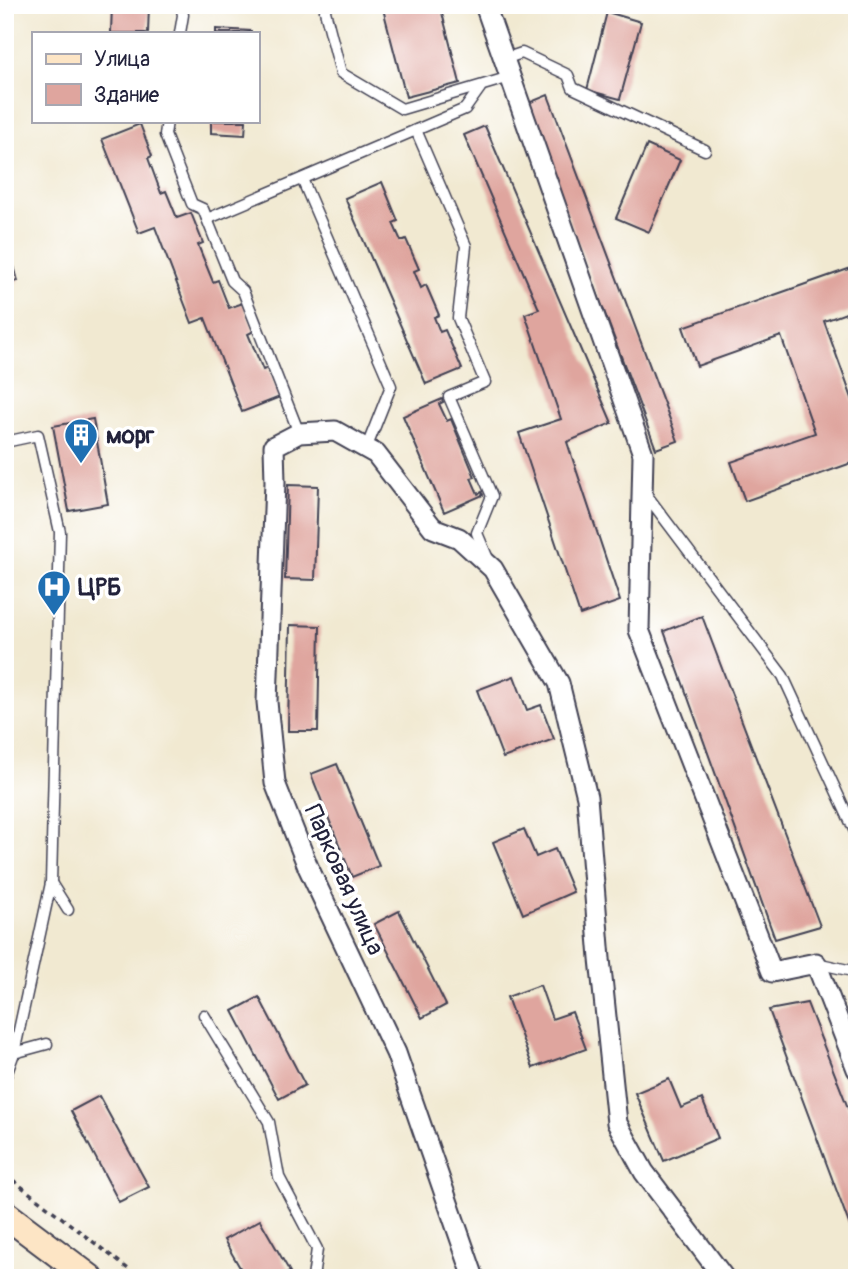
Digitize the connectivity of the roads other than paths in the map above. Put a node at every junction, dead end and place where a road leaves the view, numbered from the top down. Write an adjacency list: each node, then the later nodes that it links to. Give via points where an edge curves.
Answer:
1 (181, 5): 4 (lane)
2 (326, 5): 6 (lane, via 341,74 402,109)
3 (485, 5): 5 (street)
4 (180, 32)
5 (507, 68): 6 (lane); 9 (lane, via 522,53 568,75 573,88); 15 (street, via 643,454)
6 (480, 88): 8 (lane, via 465,109)
7 (167, 122): 11 (lane, via 165,135 192,204 204,209)
8 (416, 130): 10 (lane); 16 (lane, via 466,246 458,318 485,382 449,397 492,496 477,533)
9 (705, 150)
10 (302, 179): 11 (lane); 14 (lane, via 391,386)
11 (207, 219): 12 (lane, via 232,281 243,291)
12 (299, 432): 14 (street, via 335,431); 30 (street, Парковая улица, via 274,446 267,702 275,783 308,867 396,1053)
13 (5, 442): 18 (lane, via 38,435 60,532)
14 (366, 449): 16 (street, via 376,454 433,528 459,538)
15 (642, 489): 17 (lane, via 783,676); 20 (street, via 639,630 772,972)
16 (493, 569): 31 (street, via 559,683 587,797 617,1123 644,1172)
17 (857, 836)
18 (51, 883): 19 (lane); 24 (lane)
19 (68, 910)
20 (816, 963): 21 (lane); 25 (street)
21 (857, 972)
22 (204, 1015): 29 (lane, via 268,1122 279,1177 317,1249)
23 (47, 1044): 24 (lane)
24 (14, 1053): 26 (lane)
25 (857, 1069)
26 (5, 1078)
27 (5, 1214): 28 (street)
28 (90, 1278)
29 (313, 1278)
30 (474, 1278)
31 (724, 1278)

